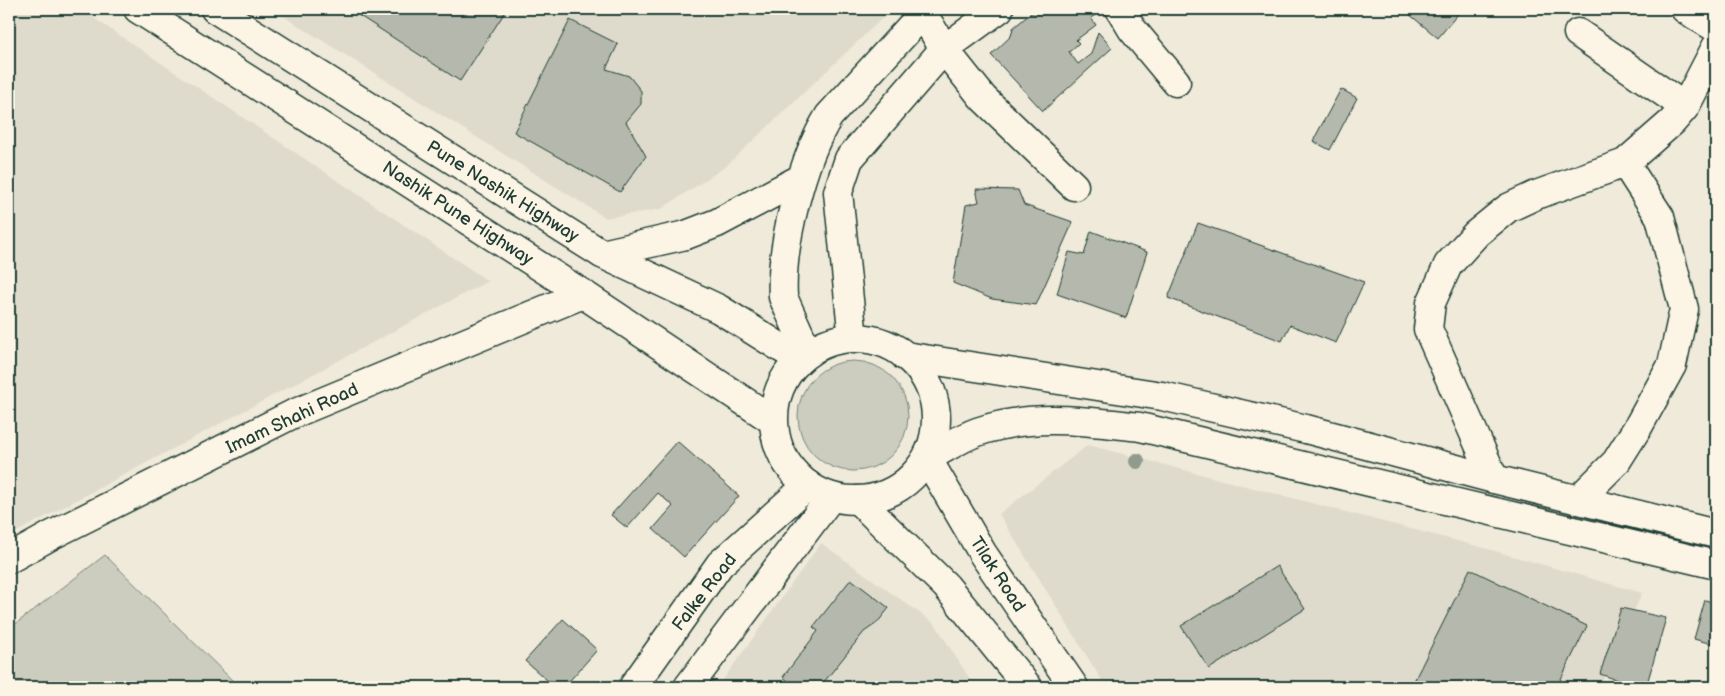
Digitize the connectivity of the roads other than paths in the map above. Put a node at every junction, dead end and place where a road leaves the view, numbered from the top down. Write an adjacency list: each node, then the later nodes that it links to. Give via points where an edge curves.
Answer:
1 (138, 9): 17 (main road, Nashik Pune Highway)
2 (214, 9): 16 (main road, Pune Nashik Highway)
3 (999, 9): 10 (main road)
4 (1120, 9): 11 (main road, via 1132,29)
5 (1685, 9): 7 (main road)
6 (924, 10): 10 (main road); 14 (main road, via 829,116 820,130)
7 (1716, 28)
8 (1578, 32): 12 (main road)
9 (1716, 47): 12 (main road)
10 (944, 49): 15 (main road, via 983,98); 18 (main road, via 849,159 842,175 838,192)
11 (1176, 82)
12 (1685, 107): 13 (main road)
13 (1625, 163): 23 (main road, via 1508,208 1476,234 1448,265 1438,288 1428,328); 27 (main road, via 1660,217 1684,309 1672,365 1638,428 1616,462)
14 (802, 178): 16 (main road, via 717,223 686,235); 19 (main road, via 786,249 782,288)
15 (1074, 186)
16 (602, 254): 19 (main road, Pune Nashik Highway, via 718,309)
17 (583, 294): 21 (main road, Nashik Pune Highway); 29 (main road, Imam Shahi Road, via 292,414 52,535)
18 (853, 339): 19 (main road, via 830,343); 20 (main road, via 871,340)
19 (804, 356): 21 (main road, via 782,382)
20 (905, 356): 22 (main road, via 921,372 932,392 936,415 934,437); 23 (main road, via 1162,396 1306,429)
21 (774, 421): 24 (main road, via 778,446 790,467)
22 (926, 458): 26 (main road, via 914,475 898,488 879,497); 30 (main road, via 976,432 1019,421 1064,419 1140,427); 34 (main road, Tilak Road, via 983,554)
23 (1494, 479): 27 (main road)
24 (808, 485): 25 (main road); 31 (main road, Falke Road, via 720,564)
25 (831, 497): 26 (main road); 32 (main road)
26 (858, 500): 33 (main road, via 946,586)
27 (1578, 500): 28 (main road)
28 (1716, 534)
29 (9, 560)
30 (1716, 565)
31 (633, 687)
32 (688, 687)
33 (1028, 687)
34 (1074, 687)

